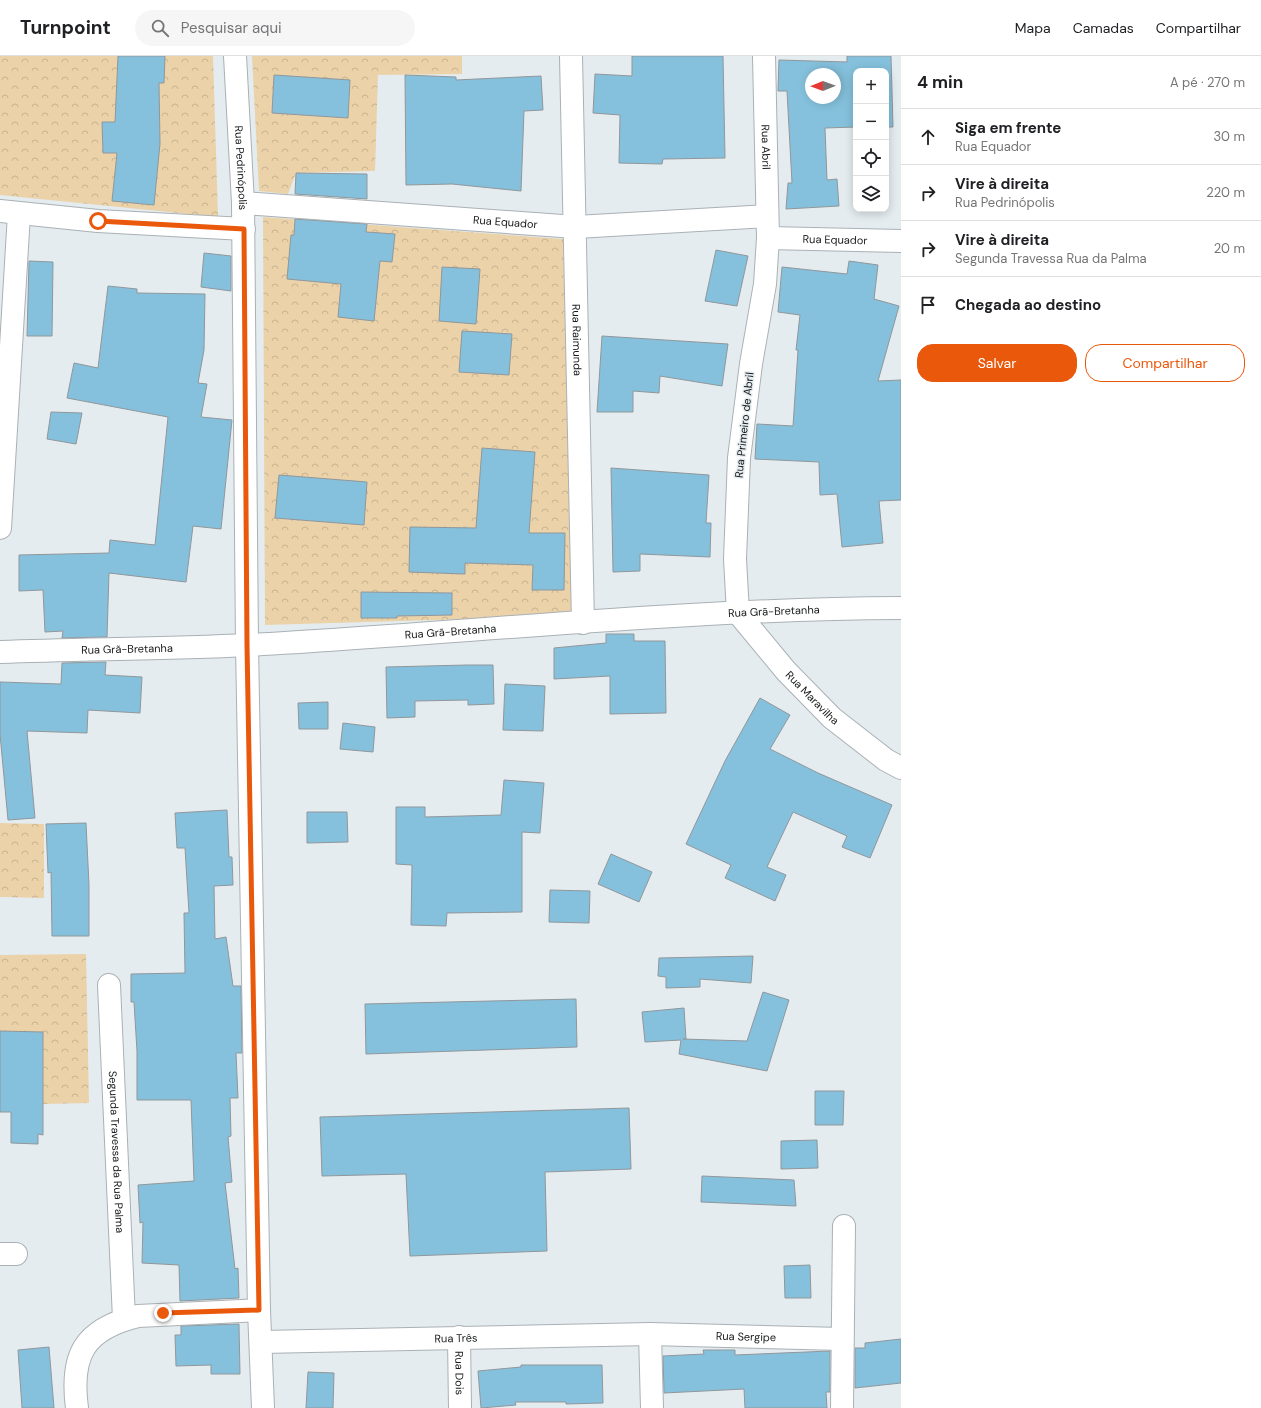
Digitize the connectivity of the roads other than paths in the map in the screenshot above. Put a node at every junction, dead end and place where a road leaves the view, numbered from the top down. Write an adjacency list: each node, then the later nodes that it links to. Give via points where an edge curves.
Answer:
1 (235, 56): 4 (street, Rua Pedrinópolis)
2 (571, 56): 7 (street, Rua Raimunda)
3 (764, 56): 6 (street, Rua Abril)
4 (243, 203): 7 (street, Rua Equador); 8 (street, Rua Pedrinópolis)
5 (10, 213): 8 (street); 11 (street)
6 (767, 216): 7 (street, Rua Equador); 9 (street, Rua Abril)
7 (576, 226): 14 (street, Rua Raimunda)
8 (244, 229): 15 (street, Rua Pedrinópolis)
9 (768, 238): 10 (street, Rua Equador); 13 (street, Rua Primeiro de Abril, via 765,284 751,364 739,458 735,559)
10 (901, 241)
11 (0, 528)
12 (901, 608): 13 (street, Rua Grã-Bretanha, via 828,608)
13 (738, 613): 14 (street, Rua Grã-Bretanha); 17 (street, Rua Maravilha, via 786,671 832,718 886,760)
14 (583, 623): 15 (street, Rua Grã-Bretanha)
15 (247, 645): 16 (street, Rua Grã-Bretanha); 20 (street, Rua Pedrinópolis)
16 (0, 652)
17 (901, 768)
18 (109, 985): 21 (street, Segunda Travessa da Rua Palma)
19 (844, 1226): 24 (street)
20 (259, 1310): 21 (street, via 163,1313); 25 (street, Rua Pedrinópolis)
21 (124, 1319): 26 (street, via 102,1330 81,1352 76,1366)
22 (650, 1334): 23 (street, Rua Três); 24 (street, Rua Sergipe); 29 (street)
23 (459, 1337): 25 (street, Rua Três); 28 (street, Rua Dois)
24 (842, 1339): 30 (street)
25 (261, 1342): 27 (street, Rua Pedrinópolis)
26 (77, 1408)
27 (263, 1408)
28 (460, 1408)
29 (652, 1408)
30 (842, 1408)

